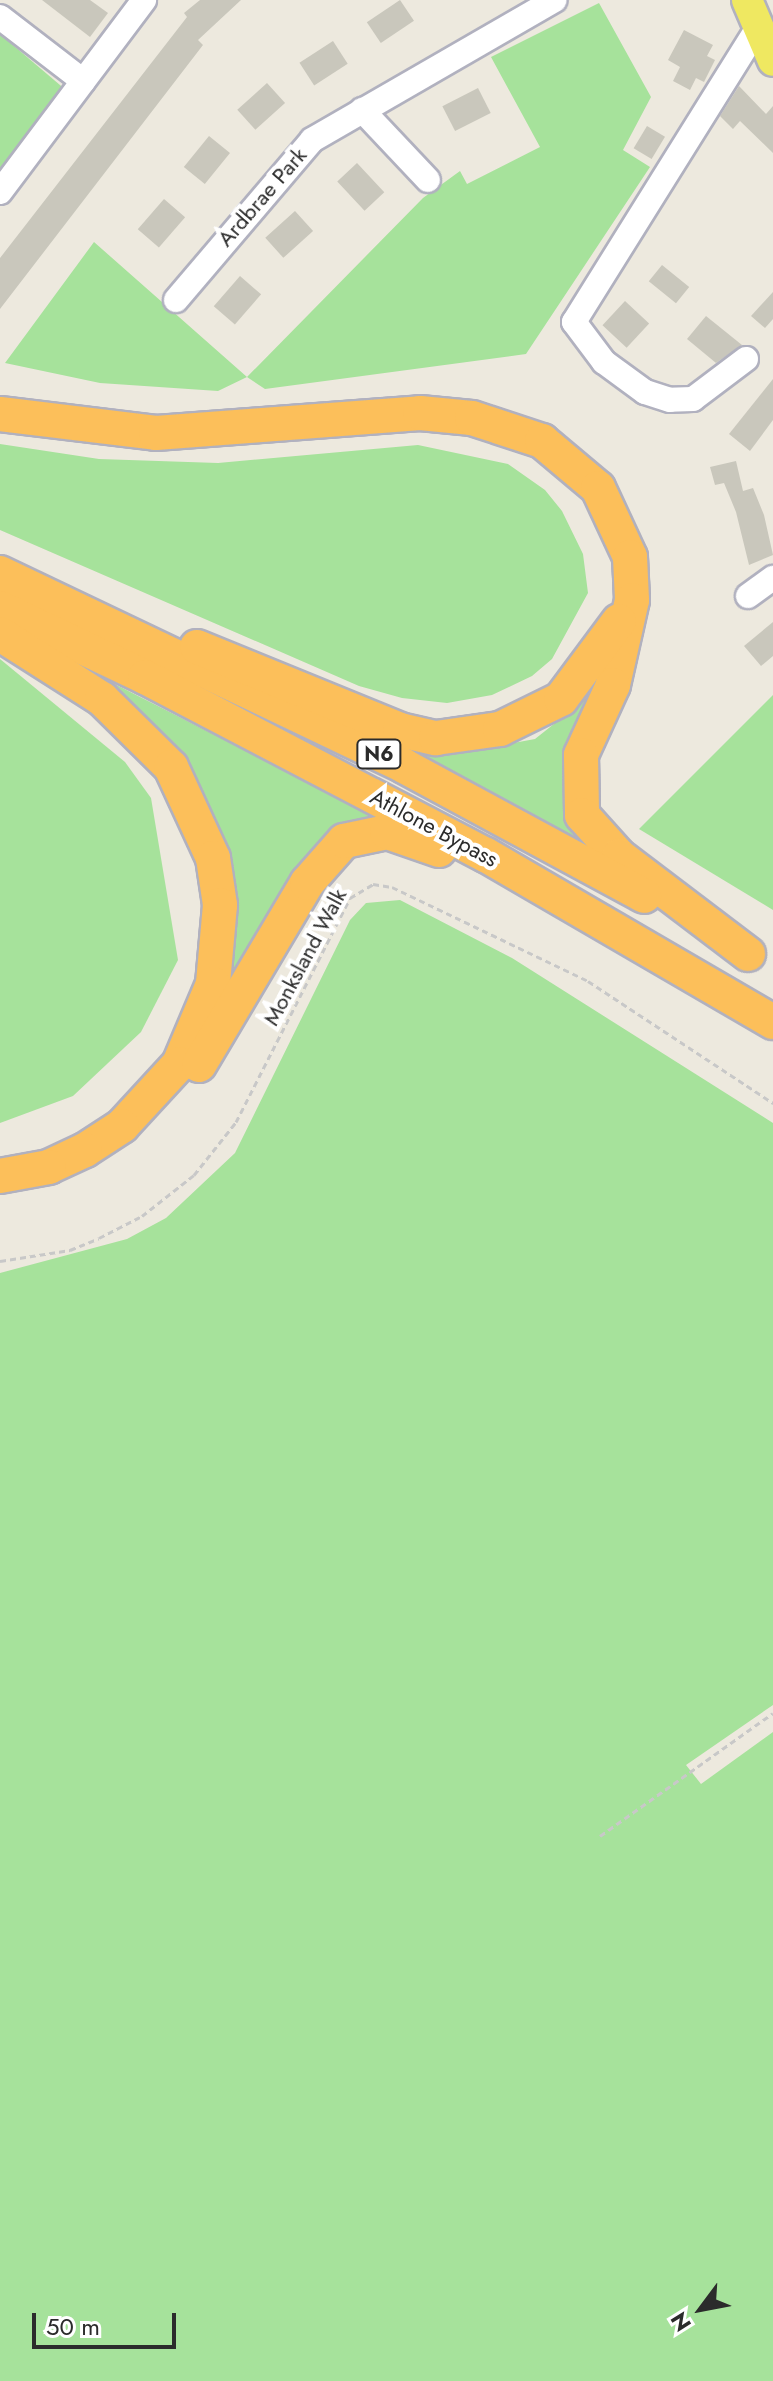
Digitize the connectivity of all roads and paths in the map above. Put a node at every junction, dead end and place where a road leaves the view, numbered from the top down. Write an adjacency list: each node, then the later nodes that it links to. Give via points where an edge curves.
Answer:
1 (9, 0): 4 (street)
2 (144, 0): 7 (street)
3 (554, 0): 8 (street, Ardbrae Park)
4 (0, 14): 7 (street)
5 (758, 17): 6 (main road); 12 (street, via 574,322 604,362 645,392 670,400 693,399)
6 (773, 61)
7 (83, 81): 10 (street)
8 (362, 110): 9 (street); 11 (street, Ardbrae Park, via 312,140)
9 (428, 180)
10 (0, 192)
11 (176, 300)
12 (746, 359)
13 (0, 414): 17 (highway, via 156,433 420,413 512,428 542,441 598,488 627,540)
14 (0, 573): 19 (highway, Athlone Bypass / N6)
15 (773, 578): 16 (street)
16 (748, 596)
17 (632, 600): 19 (highway, via 561,699 500,729 436,738 400,730 230,657); 22 (highway, via 613,685 581,755 582,815 619,856)
18 (0, 608): 21 (highway, Athlone Bypass / N6, via 145,677)
19 (82, 612): 22 (highway, Athlone Bypass / N6, via 404,766)
20 (0, 634): 25 (highway, via 102,699 171,767 213,858 220,905 213,984 179,1064 122,1126 85,1150 49,1167)
21 (554, 895): 23 (highway, Athlone Bypass / N6); 26 (highway, via 490,876 420,840 387,832 344,841 307,883 209,1051 161,1117 116,1156 70,1179)
22 (761, 961)
23 (773, 1022)
24 (773, 1103): 27 (path, Monksland Walk, via 588,981 392,887 373,884 350,898 236,1122 194,1175 142,1216 99,1238 70,1250)
25 (0, 1176)
26 (0, 1197)
27 (0, 1261)
28 (773, 1713): 29 (path)
29 (600, 1836)

